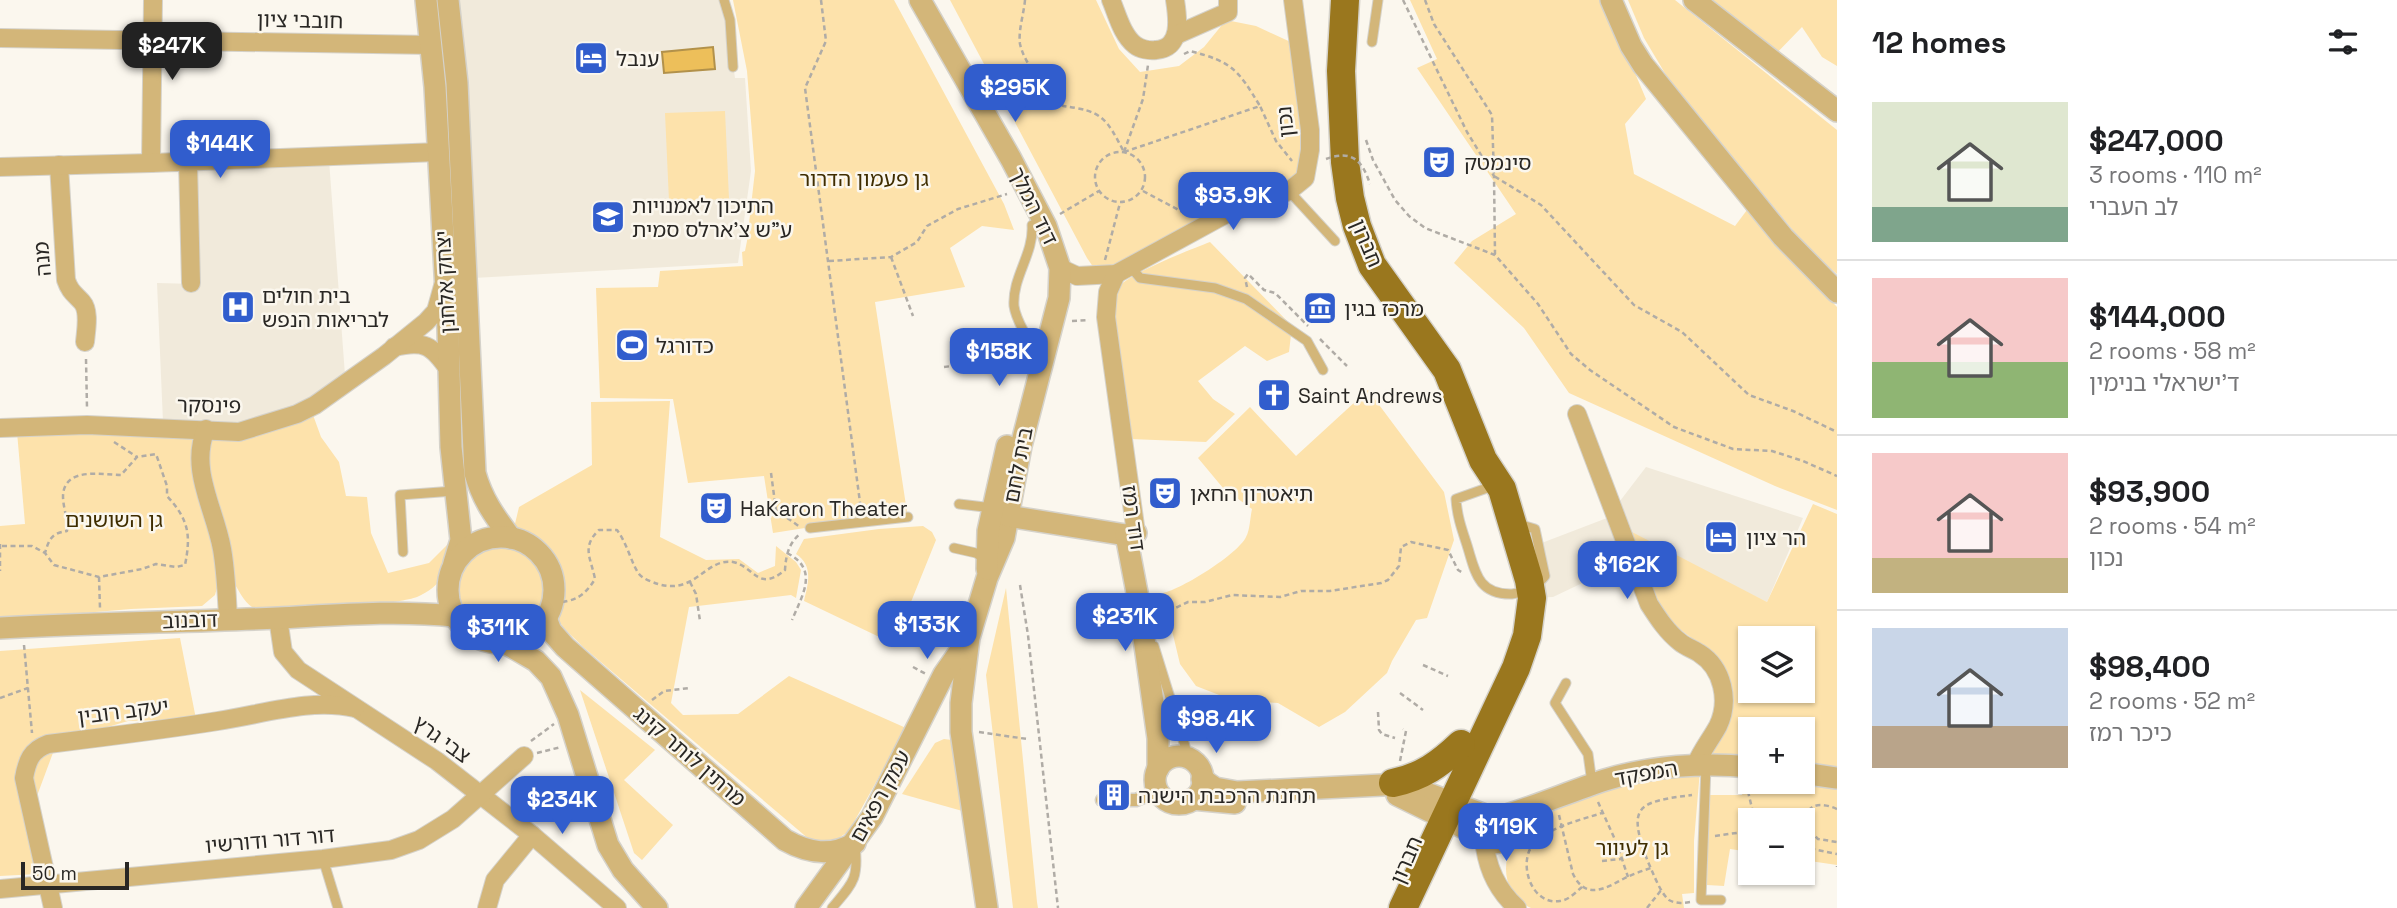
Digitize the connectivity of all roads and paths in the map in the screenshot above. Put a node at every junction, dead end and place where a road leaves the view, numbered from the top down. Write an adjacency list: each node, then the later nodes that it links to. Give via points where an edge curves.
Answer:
1 (153, 0): 21 (street)
2 (426, 0): 23 (street, יצחק אלחנן)
3 (448, 0): 81 (street, יצחק אלחנן, via 457,83 475,473 492,513)
4 (724, 0): 26 (lane)
5 (821, 0): 51 (path, via 825,41 805,88)
6 (909, 0): 47 (street, דוד המלך)
7 (920, 0): 53 (street, דוד המלך, via 1032,198 1051,239)
8 (1026, 0): 31 (path, via 1020,41 1029,67 1063,106 1088,109 1108,122)
9 (1111, 0): 24 (street)
10 (1175, 0): 19 (street)
11 (1228, 0): 19 (street, via 1228,12)
12 (1293, 0): 38 (street, נכון, via 1310,130)
13 (1345, 0): 73 (highway, חברון, via 1341,71 1345,162 1357,226 1372,265 1447,370)
14 (1378, 0): 22 (lane)
15 (1403, 0): 37 (path)
16 (1425, 0): 37 (path, via 1434,24 1492,115)
17 (1611, 0): 56 (street, via 1643,65 1783,237)
18 (1694, 0): 28 (street)
19 (1176, 35): 24 (street, via 1170,45 1158,50)
20 (0, 38): 21 (street, חובבי ציון)
21 (154, 41): 23 (street, חובבי ציון); 34 (street)
22 (1372, 42)
23 (432, 45): 30 (street, יצחק אלחנן)
24 (1136, 47): 31 (path, via 1149,66)
25 (1182, 55): 27 (path, via 1190,51 1217,58 1240,74)
26 (733, 67)
27 (1261, 106): 31 (path); 38 (path, via 1276,141)
28 (1837, 111)
29 (1367, 144): 49 (path, via 1395,200 1409,216 1425,228)
30 (439, 152): 33 (street); 54 (street, יצחק אלחנן)
31 (1124, 152): 40 (path, via 1108,155 1097,167); 41 (path, via 1144,166)
32 (1325, 159): 39 (path, bridge, via 1352,157 1364,168)
33 (188, 162): 34 (street); 55 (street)
34 (151, 163): 35 (street)
35 (59, 165): 36 (street); 60 (street, מנה, via 65,280 83,303)
36 (0, 167)
37 (1494, 176): 49 (path); 70 (path, via 1541,205 1633,305 1682,332 1749,395)
38 (1305, 178): 42 (street)
39 (1370, 184)
40 (1099, 191): 44 (path); 45 (path)
41 (1142, 191): 44 (path); 46 (path)
42 (1289, 191): 46 (street); 48 (lane)
43 (1007, 194): 50 (path, via 958,209 927,226 917,242)
44 (1120, 202): 52 (path)
45 (1055, 217)
46 (1205, 224): 52 (street)
47 (1031, 225): 53 (street, דוד המלך); 62 (lane, via 1014,307)
48 (1335, 241)
49 (1495, 255): 72 (path, via 1538,304 1571,354 1674,426 1733,449 1782,454)
50 (891, 257): 51 (path); 57 (path)
51 (830, 261): 78 (path)
52 (1117, 268): 53 (street, via 1077,275); 58 (street, דוד רמז, via 1108,292); 65 (lane, via 1140,278 1215,288 1246,299 1307,341)
53 (1053, 269): 62 (street, בית לחם); 76 (street, בית לחם, via 1059,298)
54 (444, 279): 61 (street, פינסקר, via 436,311); 64 (street, יצחק אלחנן)
55 (191, 283)
56 (1837, 292)
57 (913, 316)
58 (1106, 317): 59 (path); 80 (street, דוד רמז)
59 (1061, 321)
60 (85, 342): 67 (path)
61 (394, 347): 64 (street, via 414,342 425,345); 69 (street, פינסקר, via 337,391 297,414 239,432)
62 (1026, 349): 63 (path, via 984,362); 76 (street, בית לחם)
63 (944, 367)
64 (449, 370): 74 (street, יצחק אלחנן)
65 (1324, 370)
66 (1577, 414): 136 (street, via 1649,604 1681,643 1701,653 1722,684 1723,709)
67 (87, 425): 68 (street, פינסקר); 69 (street, פינסקר)
68 (0, 428)
69 (206, 429): 99 (street, דובנוב, via 198,462 222,550)
70 (1837, 432)
71 (771, 473): 79 (path, via 776,510 802,528)
72 (1837, 476)
73 (1495, 488): 94 (highway, חברון, via 1514,570); 94 (highway, חברון, via 1513,522); 94 (lane, via 1456,499 1459,524 1479,579 1504,593)
74 (455, 491): 84 (lane, via 400,495); 90 (street, יצחק אלחנן, via 461,540)
75 (960, 504): 76 (lane)
76 (1004, 512): 80 (street); 87 (street, בית לחם, via 1000,550)
77 (908, 517): 78 (lane)
78 (863, 523): 79 (lane)
79 (810, 528): 85 (path, via 791,542)
80 (1131, 534): 135 (lane, דוד רמז, via 1152,639); 138 (street, דוד רמז, via 1158,738)
81 (511, 538): 90 (street, via 479,541 465,550); 95 (street, via 541,554 550,569 554,586)
82 (1, 545): 86 (path, via 32,546); 89 (path)
83 (954, 548): 87 (lane, via 976,553)
84 (403, 552)
85 (787, 553): 92 (path, via 785,570 777,577 758,578 732,562 719,564); 100 (path, via 799,559 806,573)
86 (44, 554): 91 (path, via 54,565); 91 (path, via 50,537 67,531 66,485 83,473 121,475 137,457 156,453 167,496 187,524 185,565 156,564)
87 (987, 569): 106 (street, בית לחם)
88 (1458, 570): 105 (path, via 1448,550 1411,542 1401,547 1397,570 1381,583 1280,597 1232,595 1188,602 1171,610)
89 (0, 571)
90 (451, 571): 96 (street, via 424,599); 97 (street, via 447,592)
91 (99, 577): 102 (path)
92 (690, 582): 95 (path, via 670,587 652,582 639,574 617,530 599,530 590,538 587,551 595,579 582,597); 101 (path)
93 (1020, 586): 183 (path)
94 (1525, 591): 132 (highway, חברון, via 1504,668); 149 (highway, חברון, via 1530,620 1523,650 1487,728)
95 (549, 611): 107 (street, via 535,631); 159 (street, מרתין לותר קינג, via 551,631 565,647 785,840 814,852)
96 (372, 612): 97 (street); 98 (street)
97 (454, 616): 107 (street, via 470,634)
98 (278, 618): 99 (street); 110 (street, צבי גרץ, via 283,652)
99 (228, 619): 102 (street, דובנוב)
100 (792, 620)
101 (700, 621)
102 (100, 622): 103 (street, דובנוב)
103 (22, 626): 104 (street, דובנוב); 114 (path)
104 (0, 628)
105 (1158, 634)
106 (969, 638): 119 (street, בית לחם, via 958,678); 122 (street, עמק רפאים, via 948,666)
107 (505, 643): 131 (street, via 536,661 551,677)
108 (1423, 665): 111 (path)
109 (913, 667): 112 (path)
110 (298, 670): 120 (street, צבי גרץ, via 302,690); 121 (street, צבי גרץ)
111 (1448, 676)
112 (932, 677)
113 (1566, 682): 144 (lane, via 1555,703 1588,754)
114 (28, 688): 118 (path); 133 (path)
115 (689, 688): 116 (path)
116 (664, 691)
117 (1400, 693): 123 (path)
118 (0, 698)
119 (961, 703): 122 (street, via 936,704); 182 (street, בית לחם, via 961,732)
120 (298, 707): 121 (street, יעקב רובין); 133 (street, יעקב רובין, via 48,744)
121 (355, 708): 146 (street, צבי גרץ, via 427,754)
122 (926, 710): 159 (street, עמק רפאים)
123 (1423, 710)
124 (1378, 712): 129 (path, via 1379,730)
125 (551, 726): 128 (path)
126 (1403, 729): 139 (path)
127 (976, 732): 130 (path)
128 (541, 734)
129 (1395, 738)
130 (1027, 739)
131 (577, 743): 134 (path); 179 (street, via 608,845 623,870)
132 (1461, 744): 139 (highway, via 1430,770 1409,780); 149 (highway, חברון)
133 (32, 754): 167 (street, via 24,778)
134 (524, 757): 146 (street, דור דור ודורשיו)
135 (1189, 759): 138 (street, via 1171,757); 142 (street, via 1200,769)
136 (1701, 764): 137 (street, המפקד); 144 (street, המפקד, via 1634,773); 145 (lane)
137 (1738, 766)
138 (1158, 769): 147 (street, via 1156,783 1162,797 1175,803)
139 (1397, 773): 142 (street, via 1237,792 1215,788); 149 (street)
140 (1815, 775): 141 (street)
141 (1837, 778)
142 (1202, 779): 147 (street)
143 (1153, 793): 148 (street)
144 (1595, 793): 150 (street, המפקד); 152 (path)
145 (1705, 794): 157 (lane); 165 (path, via 1642,808 1636,819 1638,834)
146 (481, 796): 156 (street, צבי גרץ); 162 (street, דור דור ודורשיו, via 419,840 391,850)
147 (1192, 799): 149 (street, via 1238,803 1383,793)
148 (1125, 800)
149 (1440, 806): 154 (street); 184 (highway, חברון); 185 (highway, חברון)
150 (1553, 809): 153 (path); 154 (street, המפקד)
151 (1837, 809): 158 (path, via 1815,806 1809,809 1806,824 1818,839)
152 (1602, 813): 153 (path); 163 (path)
153 (1562, 827): 168 (path, via 1573,874); 173 (path, via 1530,846 1526,864 1535,890 1552,903)
154 (1495, 830): 186 (street, via 1486,859 1501,890)
155 (1738, 833): 157 (path)
156 (532, 835): 177 (street, via 495,880); 178 (street, צבי גרץ)
157 (1702, 839): 171 (lane)
158 (1837, 842)
159 (855, 843): 180 (street, עמק רפאים); 181 (lane, via 857,873)
160 (1815, 850): 161 (path)
161 (1837, 854)
162 (323, 859): 167 (street, דור דור ודורשיו); 176 (lane)
163 (1621, 859): 164 (path); 166 (path)
164 (1602, 860)
165 (1651, 868): 166 (path); 170 (path)
166 (1628, 877): 168 (path, via 1601,890)
167 (49, 885): 169 (street, דור דור ודורשיו); 175 (street)
168 (1583, 887): 173 (path)
169 (0, 889)
170 (1662, 889): 171 (path, via 1674,902); 187 (path)
171 (1701, 900): 172 (lane)
172 (1721, 900)
173 (1562, 901): 174 (path)
174 (1558, 905)
175 (53, 908)
176 (338, 908)
177 (486, 908)
178 (617, 908)
179 (657, 908)
180 (806, 908)
181 (832, 908)
182 (987, 908)
183 (1058, 908)
184 (1386, 908)
185 (1403, 908)
186 (1517, 908)
187 (1647, 908)

